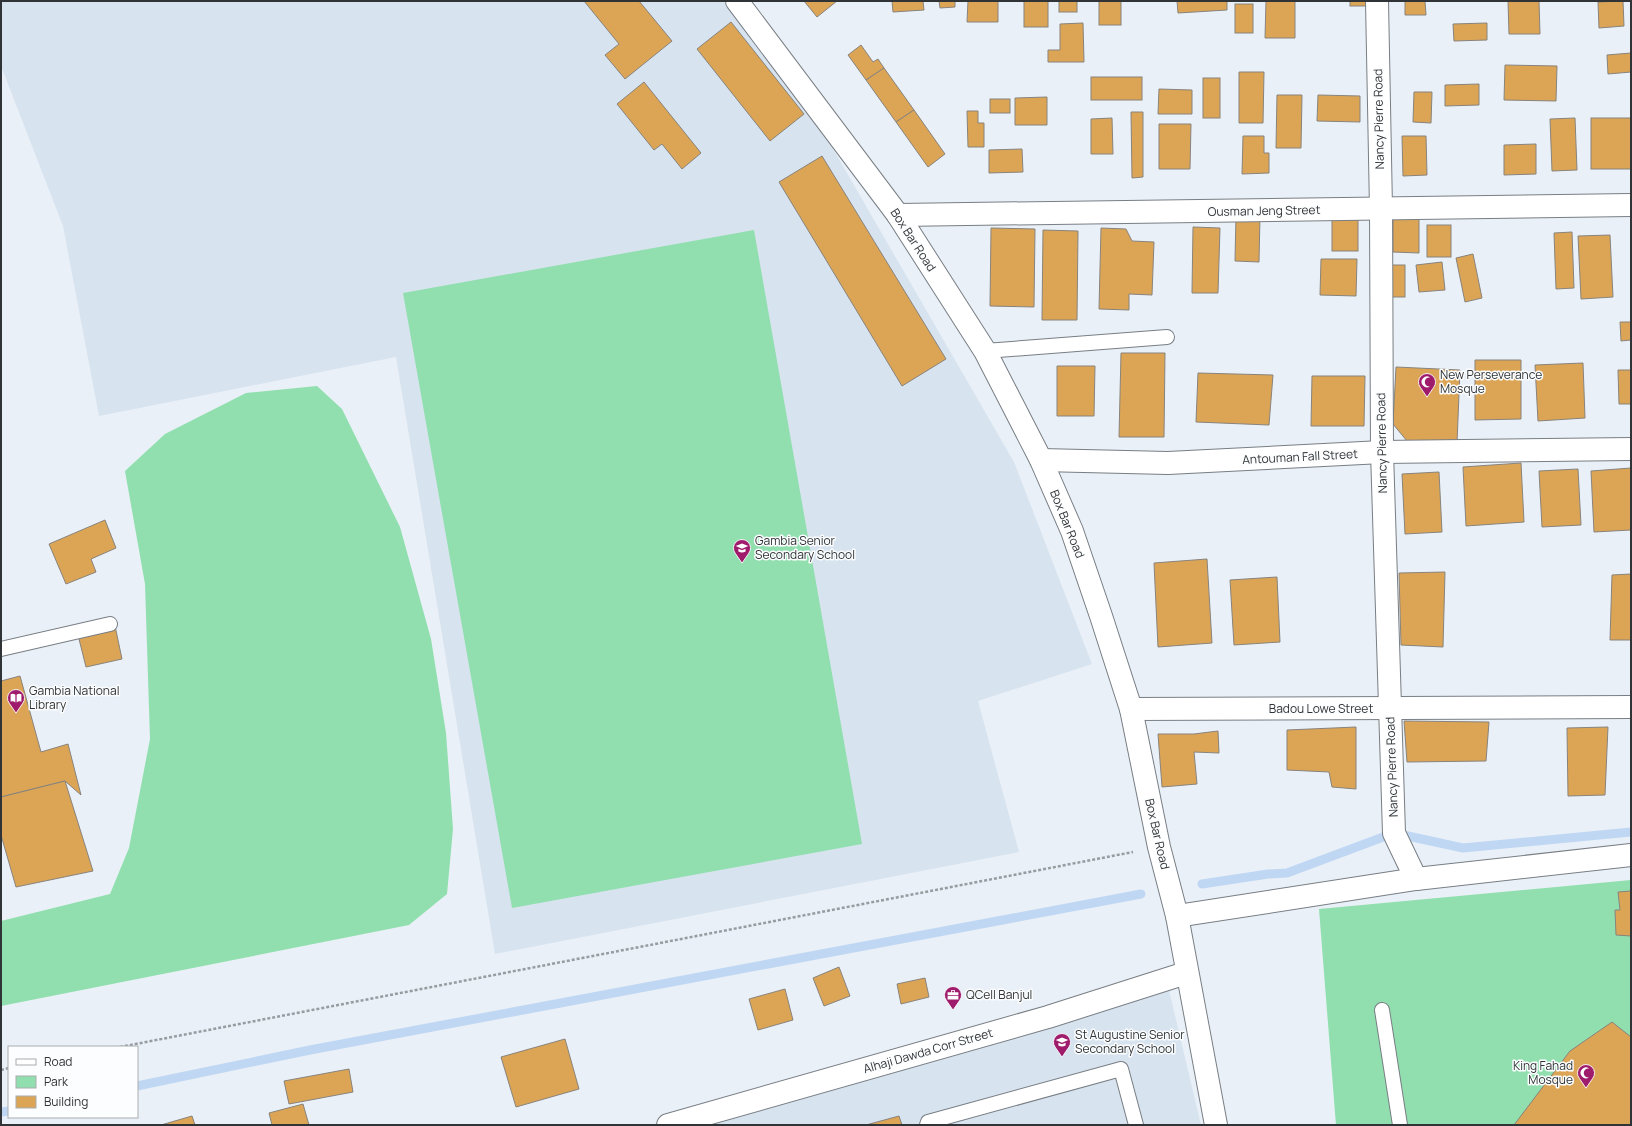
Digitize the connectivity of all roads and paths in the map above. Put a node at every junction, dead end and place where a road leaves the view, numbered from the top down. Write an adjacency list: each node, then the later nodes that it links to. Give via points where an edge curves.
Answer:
1 (1377, 1): 4 (street, Nancy Pierre Road)
2 (739, 2): 5 (street, Box Bar Road)
3 (1631, 205): 4 (street, Ousman Jeng Street)
4 (1381, 209): 5 (street, Ousman Jeng Street); 9 (street, Nancy Pierre Road)
5 (898, 215): 7 (street, Box Bar Road)
6 (1167, 337): 7 (lane)
7 (985, 351): 10 (street, Box Bar Road)
8 (1631, 449): 9 (street, Antouman Fall Street)
9 (1382, 452): 10 (street, Antouman Fall Street, via 1168,463); 15 (street, Nancy Pierre Road)
10 (1041, 460): 14 (street, Box Bar Road, via 1072,531)
11 (110, 624): 12 (lane)
12 (1, 649)
13 (1631, 707): 15 (street, Badou Lowe Street)
14 (1131, 709): 15 (street, Badou Lowe Street); 16 (street, Box Bar Road)
15 (1390, 709): 18 (street, Nancy Pierre Road, via 1394,833)
16 (1159, 847): 19 (street, Box Bar Road); 22 (path)
17 (1631, 855): 18 (street)
18 (1416, 879): 19 (street)
19 (1176, 916): 20 (street, Box Bar Road)
20 (1186, 973): 23 (street, Alhaji Dawda Corr Street, via 1048,1018); 26 (street, Box Bar Road)
21 (1382, 1010): 27 (lane)
22 (125, 1046)
23 (668, 1125)
24 (928, 1125): 25 (lane, via 928,1122 1121,1068)
25 (1136, 1125)
26 (1216, 1125)
27 (1400, 1125)

